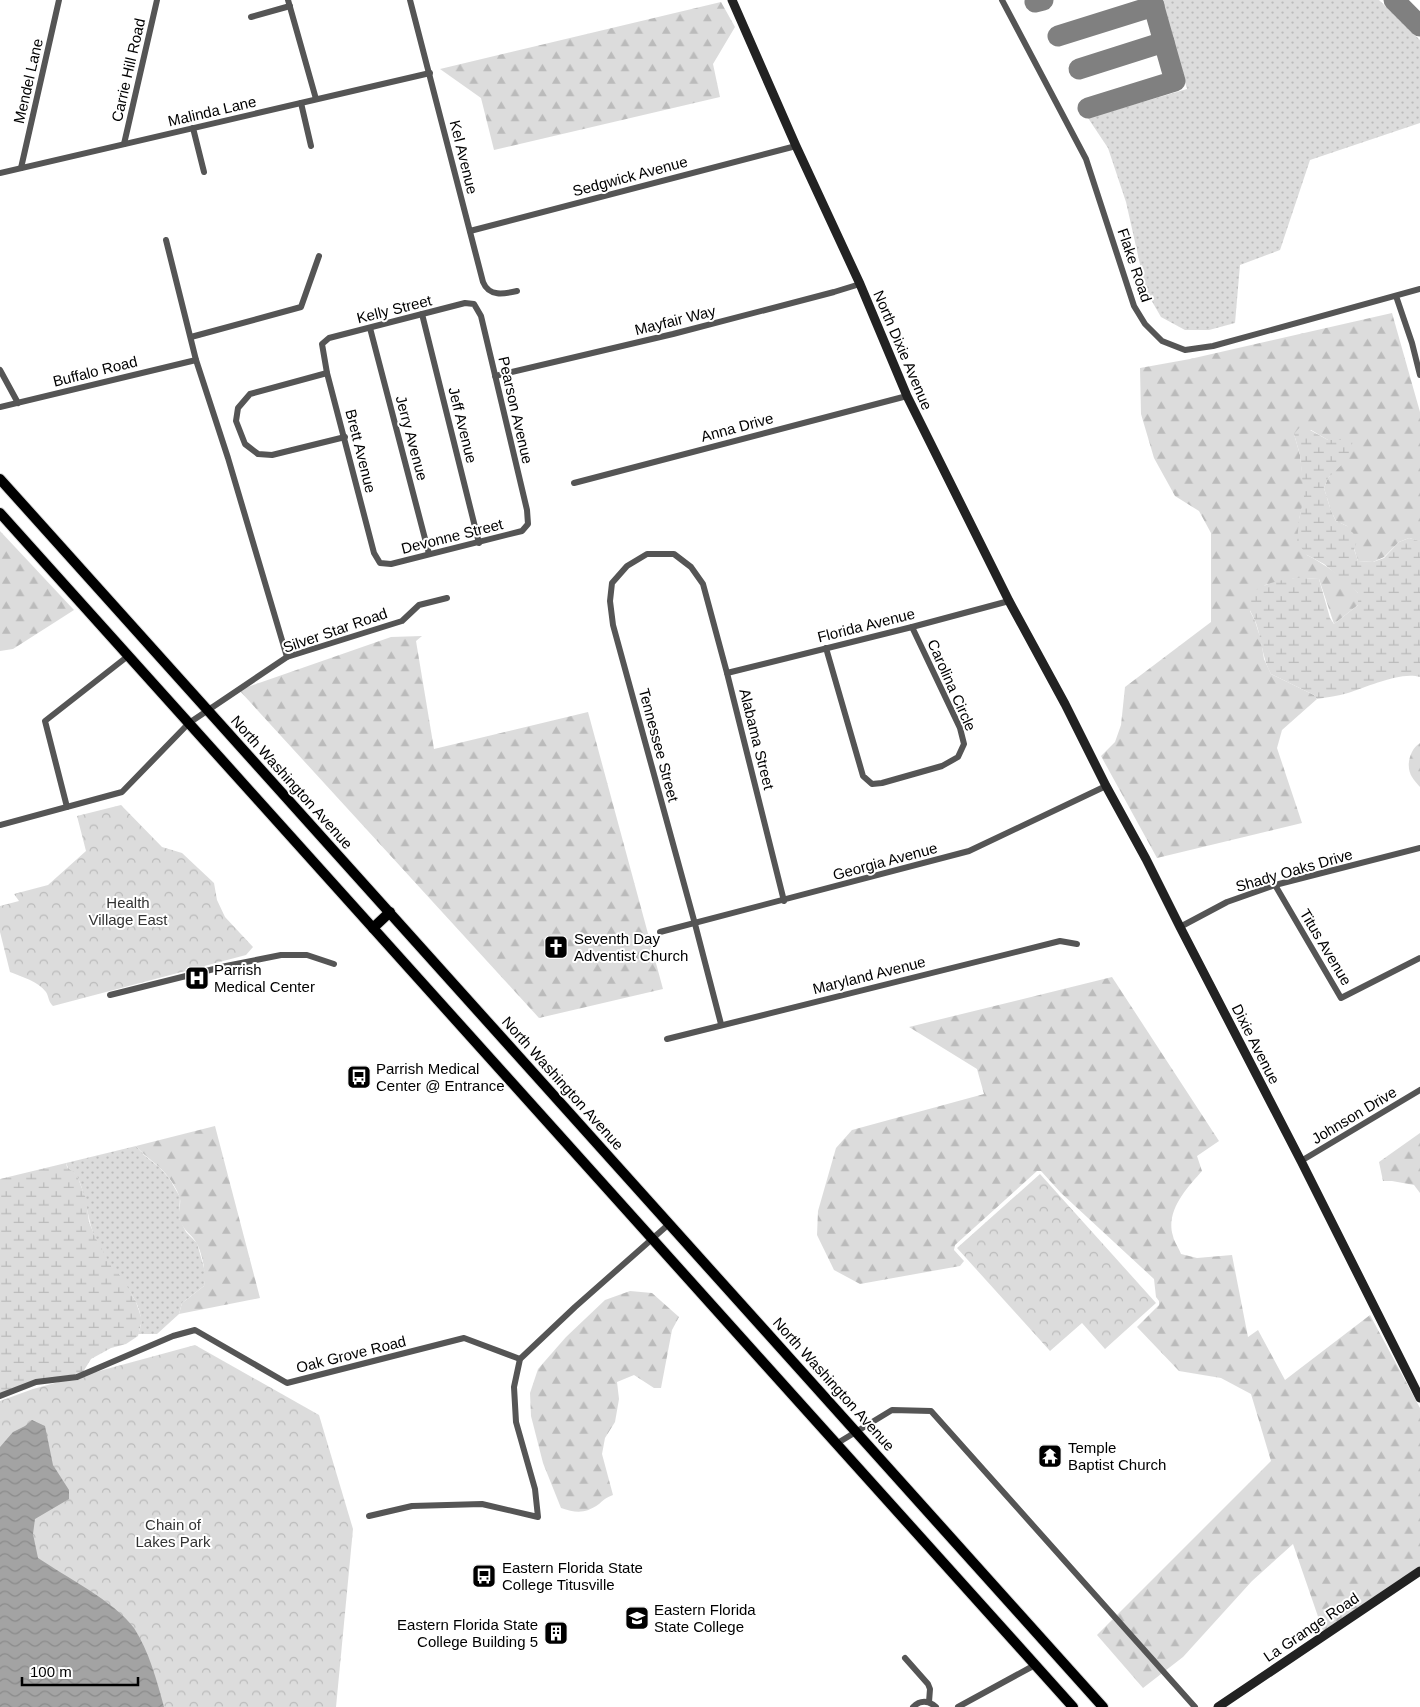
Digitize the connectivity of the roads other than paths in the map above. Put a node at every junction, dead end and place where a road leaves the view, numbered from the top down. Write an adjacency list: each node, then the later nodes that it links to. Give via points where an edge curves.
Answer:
1 (59, 0): 15 (street, Mendel Lane)
2 (157, 0): 12 (street, Carrie Hill Road)
3 (410, 0): 8 (street, Kel Avenue)
4 (732, 0): 14 (street, North Dixie Avenue)
5 (1002, 0): 24 (street, Flake Road, via 1086,159 1134,306 1145,324 1162,341 1185,350 1213,346)
6 (289, 3): 7 (street); 9 (street)
7 (251, 17)
8 (430, 73): 9 (street, Malinda Lane); 18 (street, Kel Avenue)
9 (316, 99): 10 (street, Malinda Lane)
10 (301, 103): 11 (street, Malinda Lane); 13 (street)
11 (194, 128): 12 (street, Malinda Lane); 16 (street)
12 (124, 144): 15 (street, Malinda Lane)
13 (311, 146)
14 (796, 146): 18 (street, Sedgwick Avenue); 21 (street, North Dixie Avenue)
15 (21, 168): 17 (street, Malinda Lane)
16 (204, 172)
17 (0, 173)
18 (470, 231): 23 (street, Kel Avenue, via 484,286 501,295)
19 (166, 240): 28 (street)
20 (319, 256): 28 (street, via 301,307)
21 (860, 284): 34 (street, Mayfair Way, via 673,334); 35 (street, North Dixie Avenue)
22 (1420, 289): 24 (street, Flake Road)
23 (517, 291)
24 (1396, 296): 33 (street)
25 (474, 304): 26 (street, Kelly Street, via 465,303); 34 (street, Pearson Avenue, via 481,316)
26 (422, 314): 27 (street, Kelly Street); 43 (street, Jeff Avenue)
27 (370, 328): 29 (street, Kelly Street, via 329,338); 44 (street, Jerry Avenue)
28 (191, 337): 30 (street)
29 (322, 344): 32 (street, Brett Avenue)
30 (196, 360): 36 (street, Buffalo Road); 52 (street)
31 (0, 370): 36 (street)
32 (327, 373): 38 (street, Brett Avenue); 38 (street, via 250,394 238,408 236,421 245,444 258,454 272,455)
33 (1420, 375)
34 (496, 376): 42 (street, Pearson Avenue)
35 (907, 396): 40 (street, Anna Drive); 48 (street, North Dixie Avenue)
36 (18, 403): 37 (street, Buffalo Road)
37 (0, 407)
38 (345, 438): 45 (street, Brett Avenue, via 374,553)
39 (0, 479): 55 (main road, North Washington Avenue)
40 (574, 483)
41 (0, 513): 51 (main road)
42 (528, 524): 43 (street, Devonne Street, via 522,531)
43 (479, 543): 44 (street, Devonne Street)
44 (429, 554): 45 (street, Devonne Street, via 391,564)
45 (380, 563)
46 (703, 584): 53 (street, Alabama Street); 64 (street, Tennessee Street, via 691,566 674,554 647,554 627,566 612,584 610,601 613,625)
47 (447, 598): 52 (street, Silver Star Road, via 419,605 402,621)
48 (1009, 601): 49 (street, Florida Avenue); 54 (street, North Dixie Avenue)
49 (912, 627): 50 (street, Florida Avenue); 50 (street, Carolina Circle, via 960,728 964,744 958,757 942,766 882,783 872,784 863,776)
50 (826, 648): 53 (street, Florida Avenue)
51 (128, 656): 56 (main road); 58 (street, via 45,721)
52 (287, 658): 55 (street, Silver Star Road)
53 (727, 673): 62 (street, Alabama Street)
54 (1065, 704): 57 (street, Dixie Avenue)
55 (208, 710): 56 (street, Silver Star Road); 63 (main road, North Washington Avenue)
56 (189, 723): 58 (street, Silver Star Road, via 122,792); 66 (main road)
57 (1106, 786): 62 (street, Georgia Avenue, via 969,852); 65 (street, Dixie Avenue)
58 (68, 807): 59 (street, Silver Star Road)
59 (0, 825)
60 (1420, 848): 61 (street, Shady Oaks Drive)
61 (1275, 886): 65 (street, Shady Oaks Drive, via 1227,902); 69 (street, Titus Avenue, via 1341,998)
62 (784, 901): 64 (street, Georgia Avenue)
63 (390, 912): 66 (main road); 76 (main road, North Washington Avenue)
64 (695, 924): 67 (street, Georgia Avenue); 72 (street, Tennessee Street)
65 (1180, 927): 75 (street, Dixie Avenue)
66 (373, 928): 77 (main road)
67 (660, 932)
68 (1076, 944): 72 (street, Maryland Avenue, via 1060,941)
69 (1420, 958)
70 (334, 964): 71 (street, via 308,956 282,955)
71 (110, 995)
72 (721, 1024): 73 (street, Maryland Avenue)
73 (667, 1039)
74 (1420, 1090): 75 (street, Johnson Drive)
75 (1301, 1161): 80 (street, Dixie Avenue)
76 (669, 1224): 77 (street); 81 (main road, North Washington Avenue)
77 (653, 1238): 78 (street); 82 (main road)
78 (520, 1359): 79 (street, Oak Grove Road, via 464,1338 287,1383 195,1330 173,1336 77,1377 36,1382); 83 (street, via 514,1387 516,1422 535,1489 538,1517 482,1504 412,1506)
79 (0, 1396)
80 (1420, 1398)
81 (856, 1432): 82 (street); 92 (main road, North Washington Avenue); 93 (street, via 892,1410 931,1410)
82 (836, 1444): 86 (main road)
83 (370, 1516)
84 (1420, 1571): 94 (street, La Grange Road)
85 (905, 1658): 87 (street, via 928,1684)
86 (1035, 1664): 90 (street); 91 (main road)
87 (929, 1702): 88 (street, via 920,1702); 89 (street)
88 (913, 1707)
89 (936, 1707)
90 (958, 1707)
91 (1073, 1707)
92 (1103, 1707)
93 (1195, 1707)
94 (1218, 1707)

